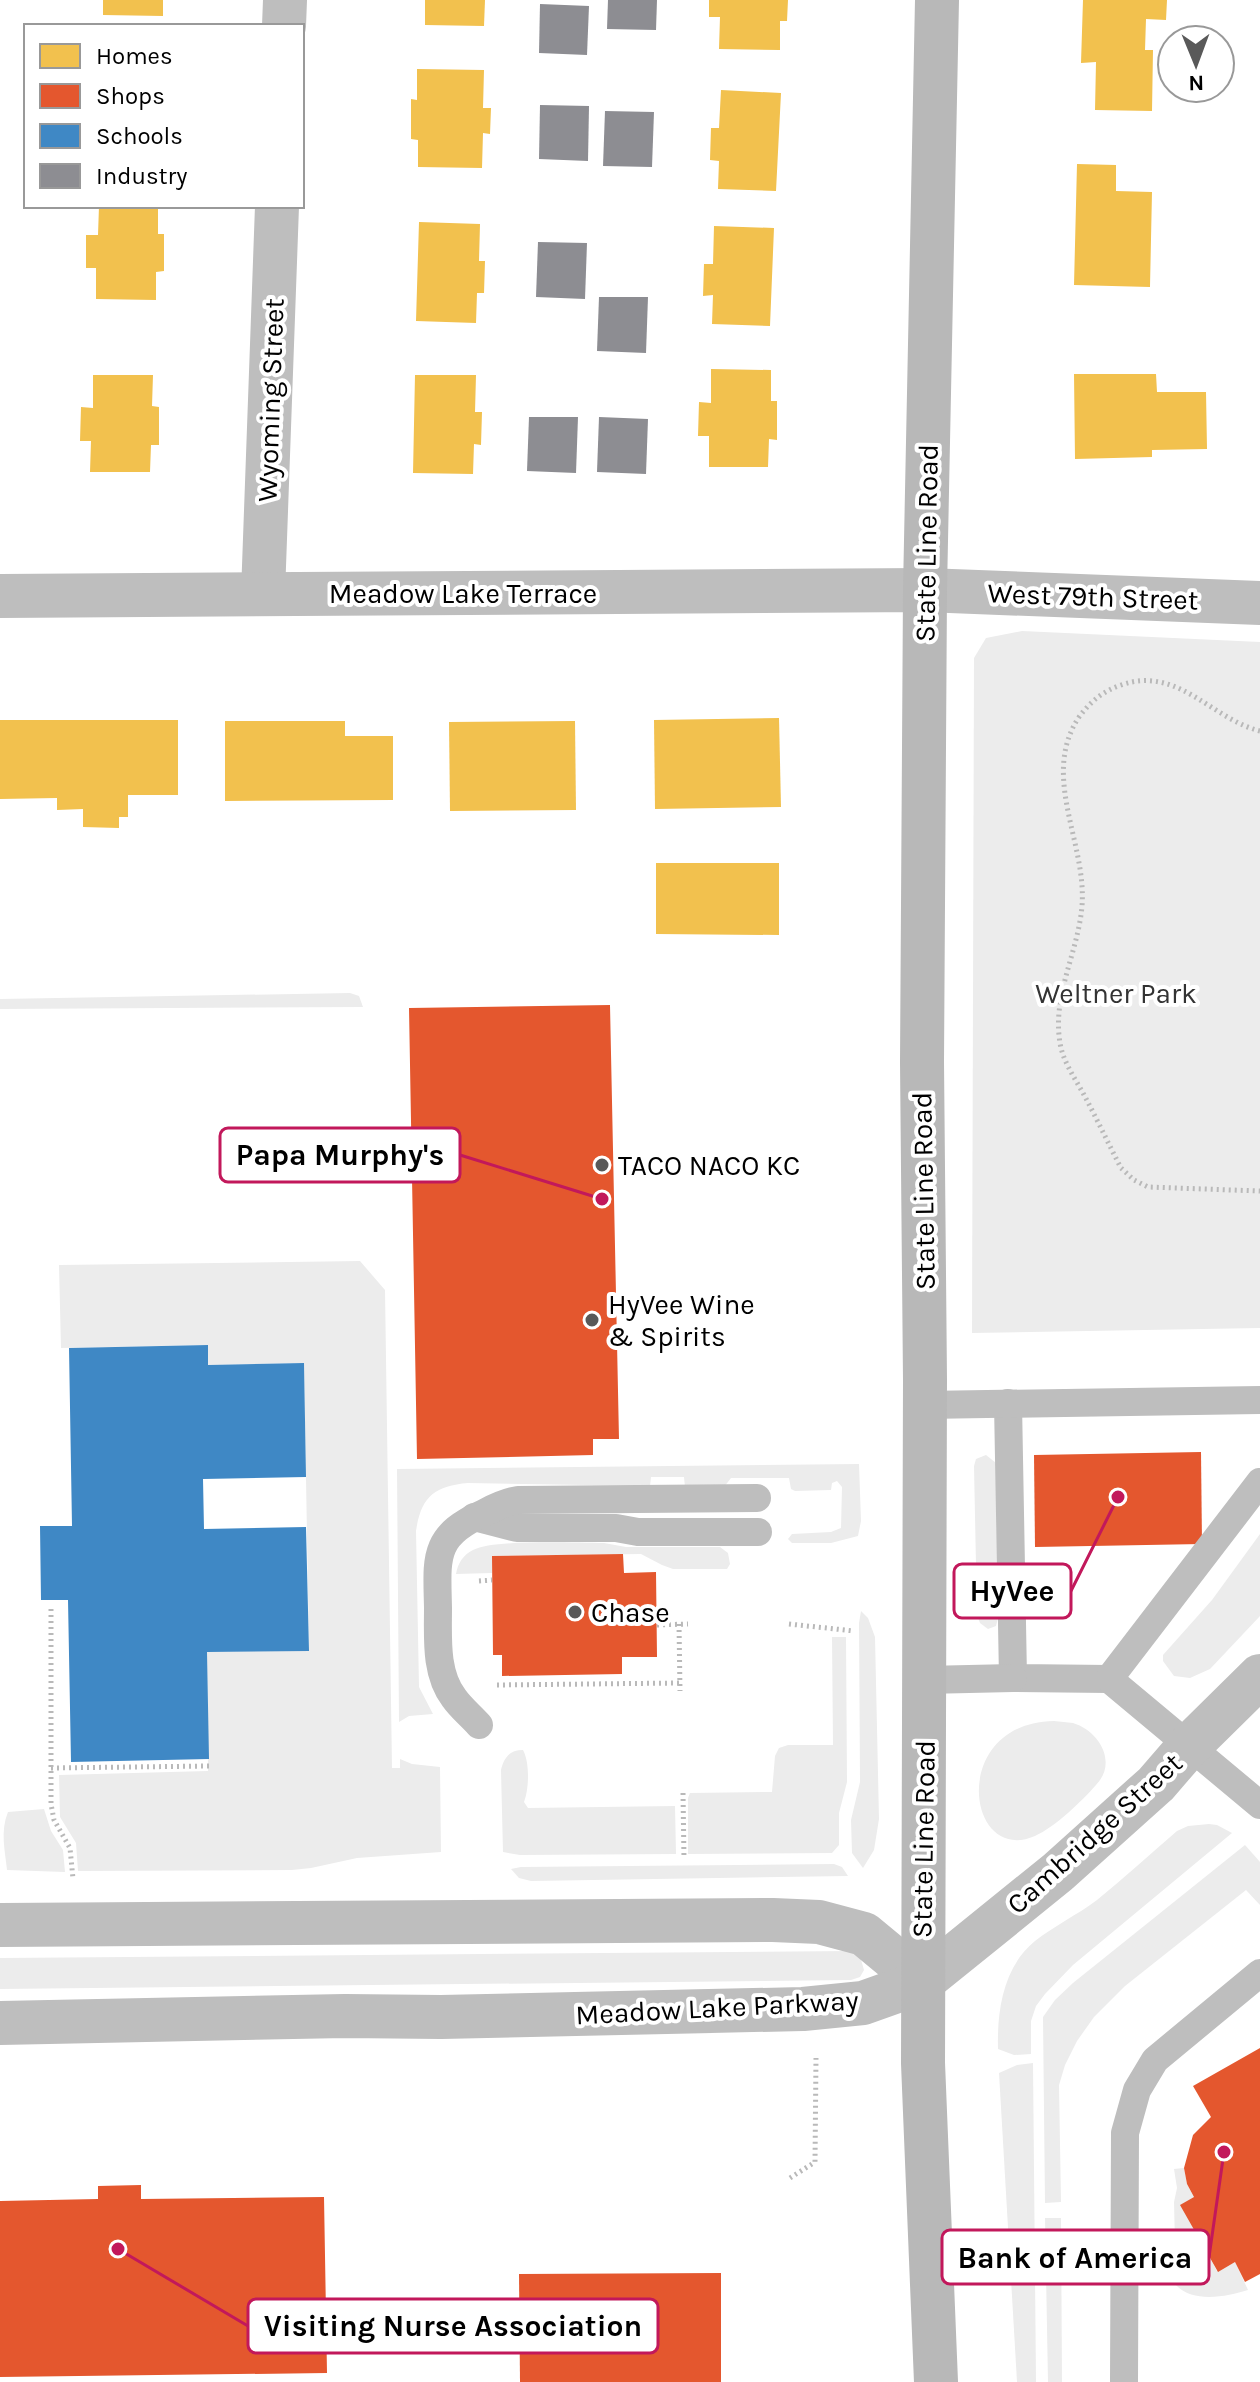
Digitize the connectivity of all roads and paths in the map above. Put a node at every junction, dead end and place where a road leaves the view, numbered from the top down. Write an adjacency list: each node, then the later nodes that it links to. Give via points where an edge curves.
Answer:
1 (285, 0): 3 (street)
2 (937, 0): 5 (main road, State Line Road)
3 (284, 24)
4 (277, 208): 6 (street, Wyoming Street)
5 (925, 590): 6 (street, Meadow Lake Terrace); 8 (street, West 79th Street); 13 (main road, State Line Road)
6 (263, 594): 7 (street, Meadow Lake Terrace)
7 (0, 596)
8 (1260, 603)
9 (1260, 731): 10 (path, via 1236,723 1169,683 1124,683 1086,708 1066,746 1063,772 1083,890 1058,1025 1069,1069 1121,1168 1134,1180 1169,1189)
10 (1260, 1191)
11 (1260, 1400): 12 (lane)
12 (1008, 1403): 13 (lane); 27 (lane)
13 (925, 1405): 29 (main road, State Line Road)
14 (1260, 1482): 28 (lane)
15 (757, 1498): 16 (lane, via 518,1500)
16 (474, 1517): 17 (lane, via 517,1528); 33 (lane, via 441,1548 438,1640 448,1689)
17 (758, 1532)
18 (492, 1580): 19 (path)
19 (477, 1581)
20 (51, 1609): 36 (path)
21 (679, 1624): 22 (path); 24 (path); 30 (path)
22 (688, 1624)
23 (789, 1624): 25 (path)
24 (657, 1625)
25 (854, 1631)
26 (1260, 1676): 34 (street, Cambridge Street)
27 (1013, 1678): 28 (lane); 29 (lane)
28 (1109, 1679): 34 (lane)
29 (925, 1680): 43 (main road, State Line Road)
30 (680, 1683): 31 (path); 32 (path)
31 (488, 1684)
32 (680, 1691)
33 (479, 1725)
34 (1188, 1747): 38 (lane); 43 (street, Cambridge Street, via 1156,1784 1058,1872)
35 (209, 1766): 36 (path)
36 (51, 1768): 40 (path, via 52,1813 70,1848)
37 (683, 1793): 39 (path)
38 (1260, 1805)
39 (684, 1859)
40 (73, 1880)
41 (0, 1925): 43 (street, Meadow Lake Parkway, via 819,1922 864,1934)
42 (1260, 1973): 48 (lane, via 1155,2060 1132,2102 1125,2133)
43 (922, 1982): 44 (street, Meadow Lake Parkway, via 863,2003 803,2009); 47 (main road, State Line Road)
44 (0, 2023)
45 (816, 2058): 46 (path, via 815,2162)
46 (790, 2178)
47 (936, 2382)
48 (1124, 2382)

